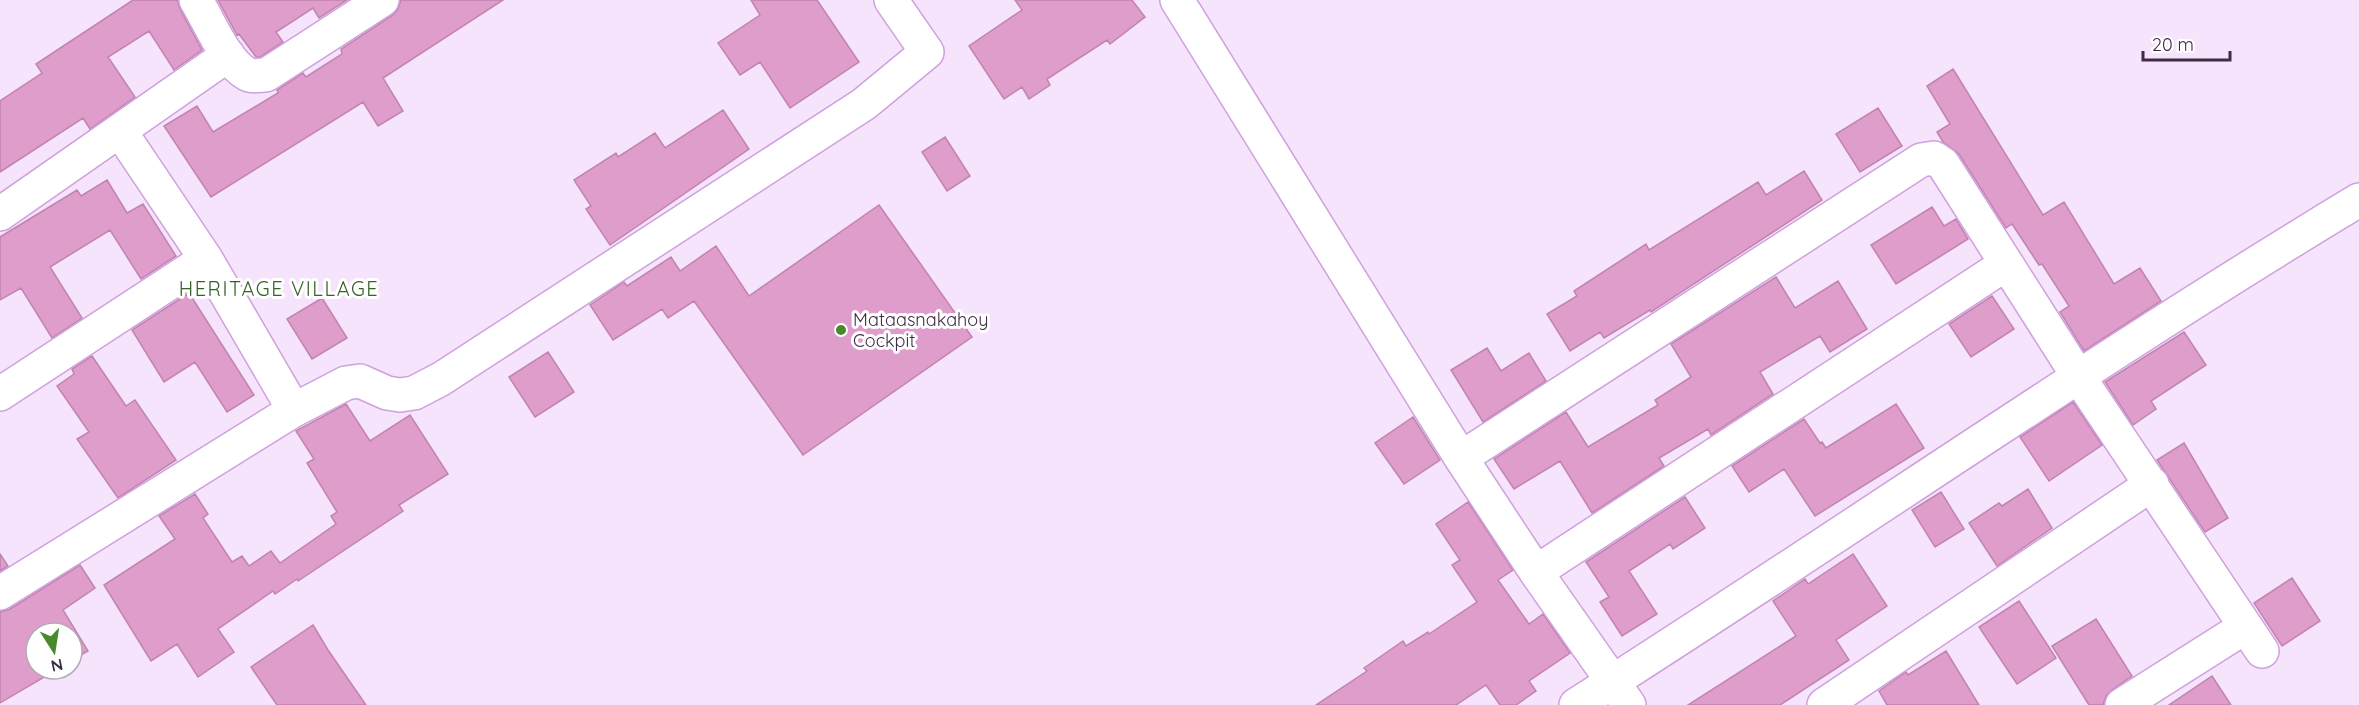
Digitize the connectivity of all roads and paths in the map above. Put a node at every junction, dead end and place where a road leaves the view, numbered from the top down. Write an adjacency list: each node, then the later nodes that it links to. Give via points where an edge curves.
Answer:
1 (196, 0): 5 (street)
2 (382, 0): 5 (street, via 266,75 247,74)
3 (891, 0): 13 (street, via 927,52 864,104 451,373 414,393 387,393 360,381 346,383)
4 (1177, 0): 14 (street)
5 (228, 55): 6 (street)
6 (120, 131): 8 (street); 9 (street)
7 (2359, 200): 11 (street)
8 (0, 214)
9 (206, 258): 12 (street); 13 (street)
10 (2006, 264): 11 (street); 14 (street, via 1943,164 1934,158 1921,160); 16 (street)
11 (2078, 376): 15 (street); 18 (street)
12 (0, 394)
13 (294, 410): 17 (street)
14 (1461, 458): 16 (street)
15 (2152, 484): 20 (street); 21 (street, via 2253,639)
16 (1536, 572): 18 (street)
17 (0, 593)
18 (1621, 693): 19 (street)
19 (1576, 705)
20 (1824, 705)
21 (2122, 705)

